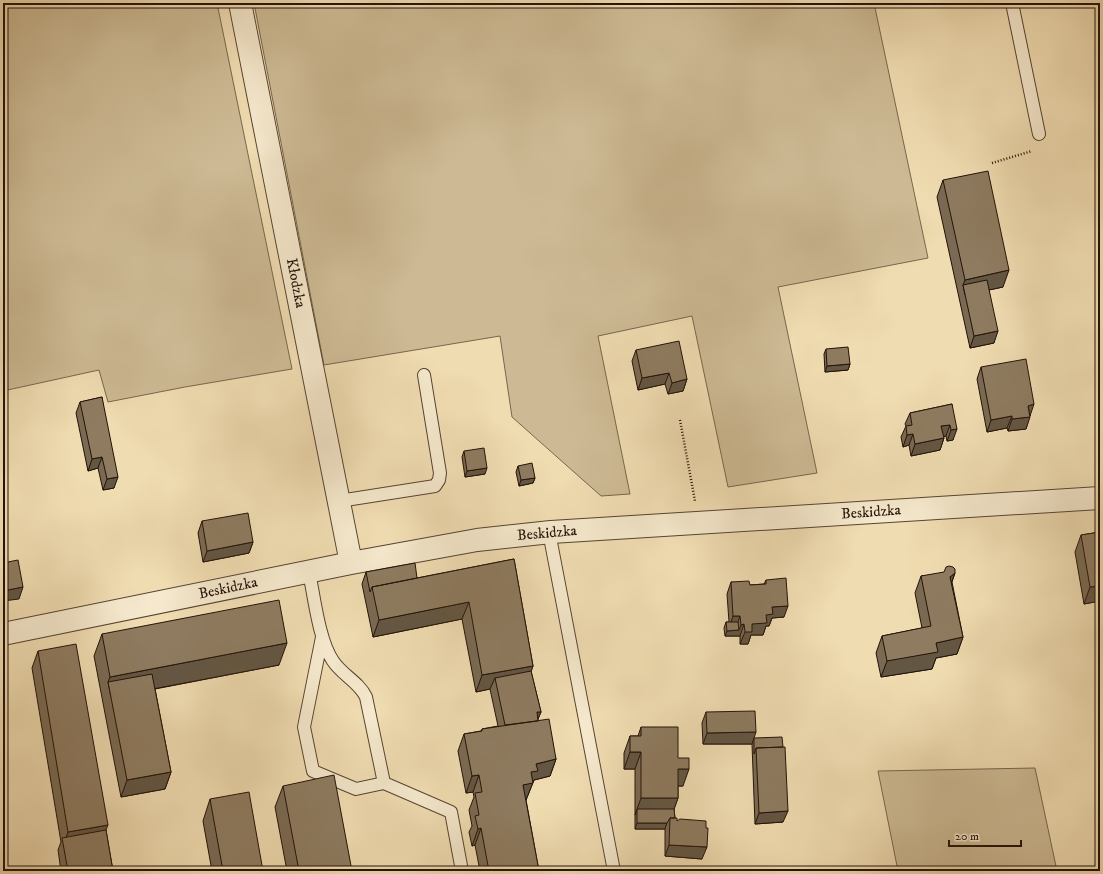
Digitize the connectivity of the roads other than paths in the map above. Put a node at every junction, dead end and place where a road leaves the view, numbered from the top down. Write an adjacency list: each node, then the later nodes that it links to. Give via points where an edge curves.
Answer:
1 (240, 3): 6 (street, Kłodzka)
2 (1012, 3): 3 (lane)
3 (1039, 134)
4 (424, 375): 6 (lane, via 440,473 435,486)
5 (1100, 498): 7 (street, Beskidzka)
6 (339, 501): 8 (street, Kłodzka)
7 (549, 532): 8 (street, Beskidzka, via 477,540); 14 (lane)
8 (351, 563): 9 (street, Beskidzka)
9 (309, 572): 10 (street, Beskidzka); 11 (lane)
10 (3, 634)
11 (322, 637): 12 (lane, via 333,661 366,697); 12 (lane, via 304,727 314,771 356,789)
12 (384, 783): 13 (lane, via 451,812)
13 (462, 871)
14 (614, 871)

